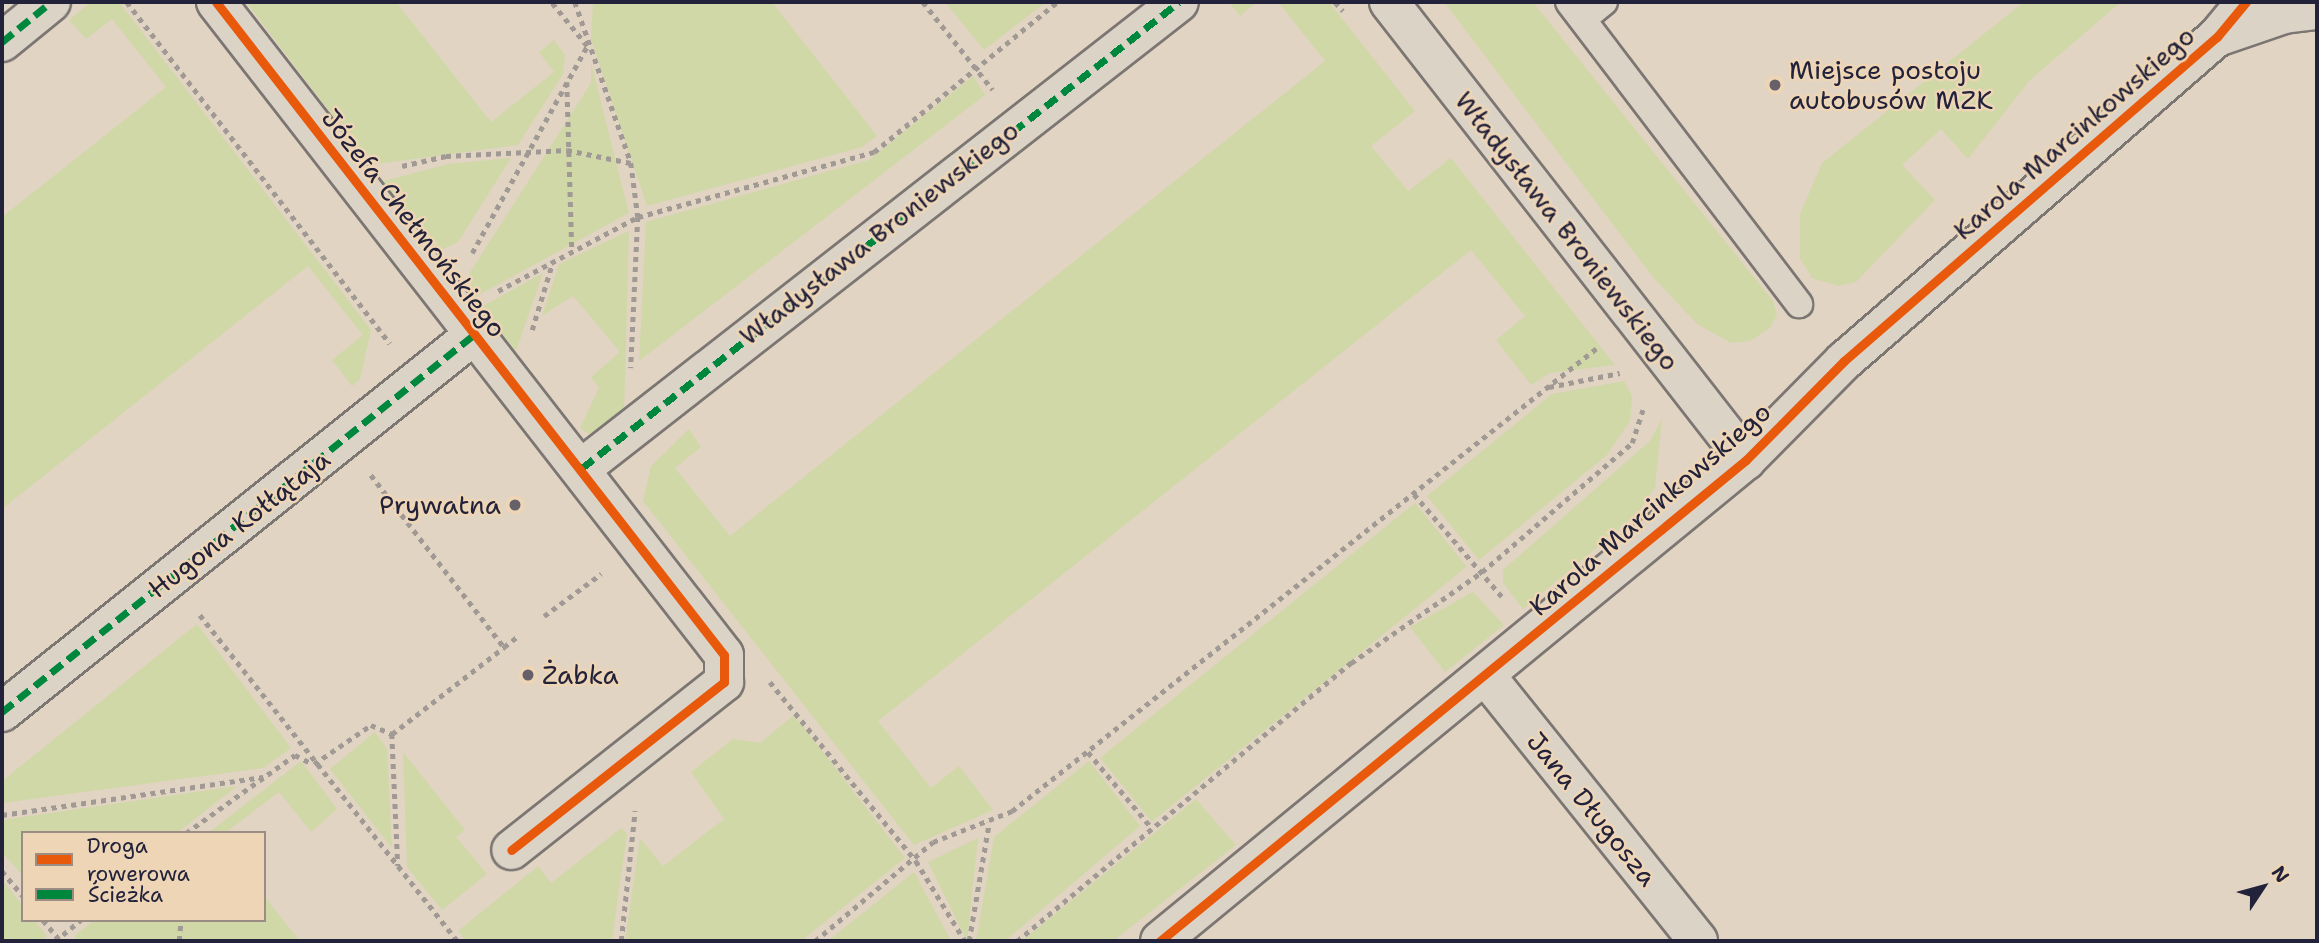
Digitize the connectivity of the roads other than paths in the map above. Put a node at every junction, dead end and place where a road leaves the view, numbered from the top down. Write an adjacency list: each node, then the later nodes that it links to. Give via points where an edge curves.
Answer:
1 (51, 2): 10 (street)
2 (216, 2): 12 (street, Józefa Chełmońskiego)
3 (1179, 2): 14 (street, Władysława Broniewskiego)
4 (1389, 2): 13 (street, Władysława Broniewskiego)
5 (1604, 2): 7 (lane)
6 (2246, 2): 9 (street)
7 (1576, 10): 11 (lane)
8 (2317, 10): 9 (street, via 2284,14)
9 (2217, 37): 13 (street, Karola Marcinkowskiego, via 1844,361)
10 (2, 42)
11 (1799, 304)
12 (459, 316): 14 (street, Józefa Chełmońskiego); 16 (street, Hugona Kołłątaja, via 345,441)
13 (1746, 460): 15 (street, Karola Marcinkowskiego)
14 (582, 468): 17 (street, Józefa Chełmońskiego, via 724,655 724,682)
15 (1486, 676): 18 (street, Karola Marcinkowskiego); 19 (street, Jana Długosza)
16 (2, 712)
17 (511, 850)
18 (1160, 941)
19 (1698, 941)

